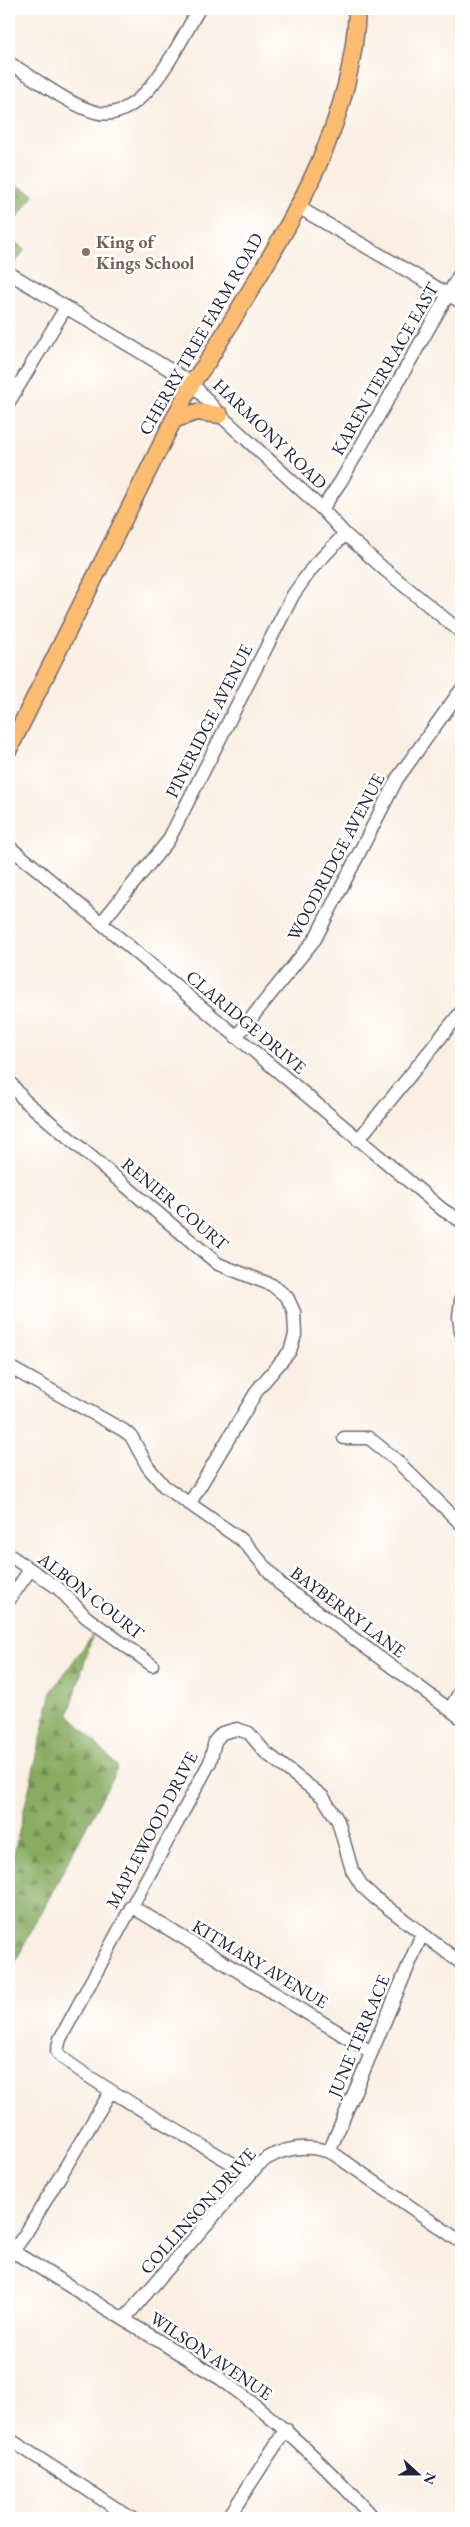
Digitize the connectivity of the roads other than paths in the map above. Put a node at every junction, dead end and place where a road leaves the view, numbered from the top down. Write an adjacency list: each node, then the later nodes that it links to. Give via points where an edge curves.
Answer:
1 (199, 9): 3 (street, via 147,91 132,106 116,113 84,108)
2 (357, 9): 4 (main road, CHERRY TREE FARM ROAD, via 354,43 340,106)
3 (9, 63)
4 (298, 207): 7 (street); 10 (main road, CHERRY TREE FARM ROAD)
5 (461, 272): 7 (street, KAREN TERRACE EAST)
6 (9, 273): 9 (street, HARMONY ROAD)
7 (448, 295): 8 (street); 14 (street, KAREN TERRACE EAST)
8 (461, 302)
9 (66, 307): 10 (street, HARMONY ROAD); 11 (street)
10 (192, 383): 12 (street, HARMONY ROAD); 13 (main road, CHERRY TREE FARM ROAD)
11 (9, 402)
12 (220, 415): 13 (main road, via 197,412); 14 (street, HARMONY ROAD)
13 (173, 420): 18 (main road, CHERRY TREE FARM ROAD)
14 (322, 509): 15 (street, HARMONY ROAD)
15 (346, 534): 16 (street, HARMONY ROAD, via 384,569); 20 (street, PINERIDGE AVENUE, via 313,567 293,595 168,841)
16 (461, 630)
17 (461, 690): 22 (street, WOODRIDGE AVENUE, via 397,780 314,939)
18 (9, 749)
19 (9, 848): 20 (street, CLARIDGE DRIVE)
20 (101, 923): 22 (street, CLARIDGE DRIVE)
21 (461, 1012): 24 (street)
22 (236, 1037): 24 (street, CLARIDGE DRIVE)
23 (9, 1081): 30 (street, RENIER COURT, via 24,1100 218,1264 272,1285 282,1291 291,1303 296,1323 290,1351 258,1389)
24 (358, 1140): 25 (street, CLARIDGE DRIVE)
25 (461, 1222)
26 (461, 1300): 27 (street)
27 (461, 1332)
28 (9, 1367): 30 (street, BAYBERRY LANE, via 131,1436 152,1474)
29 (344, 1438): 31 (street, via 368,1438 395,1459)
30 (190, 1504): 37 (street, BAYBERRY LANE, via 243,1540 280,1584)
31 (461, 1524)
32 (9, 1555): 33 (street, ALBON COURT)
33 (30, 1570): 34 (street); 35 (street, ALBON COURT, via 58,1588 104,1632)
34 (9, 1600)
35 (152, 1665)
36 (461, 1690): 37 (street)
37 (450, 1708): 38 (street, BAYBERRY LANE)
38 (461, 1718)
39 (132, 1906): 40 (street, MAPLEWOOD DRIVE, via 210,1762 215,1741 222,1733 237,1729 249,1733 265,1752 323,1797 338,1821 349,1862 358,1880 374,1898); 42 (street, KITMARY AVENUE); 43 (street, MAPLEWOOD DRIVE, via 57,2048 64,2060)
40 (422, 1934): 41 (street, MAPLEWOOD DRIVE); 42 (street, JUNE TERRACE)
41 (461, 1963)
42 (371, 2052): 44 (street, JUNE TERRACE)
43 (111, 2091): 45 (street, MAPLEWOOD DRIVE); 47 (street)
44 (330, 2152): 45 (street, COLLINSON DRIVE, via 306,2148 278,2152); 46 (street, COLLINSON DRIVE)
45 (250, 2174): 48 (street, COLLINSON DRIVE)
46 (461, 2242)
47 (10, 2252): 48 (street, WILSON AVENUE)
48 (124, 2319): 49 (street, WILSON AVENUE, via 221,2379)
49 (286, 2429): 52 (street); 53 (street, WILSON AVENUE)
50 (9, 2439): 51 (street)
51 (131, 2518)
52 (228, 2518)
53 (373, 2518)

